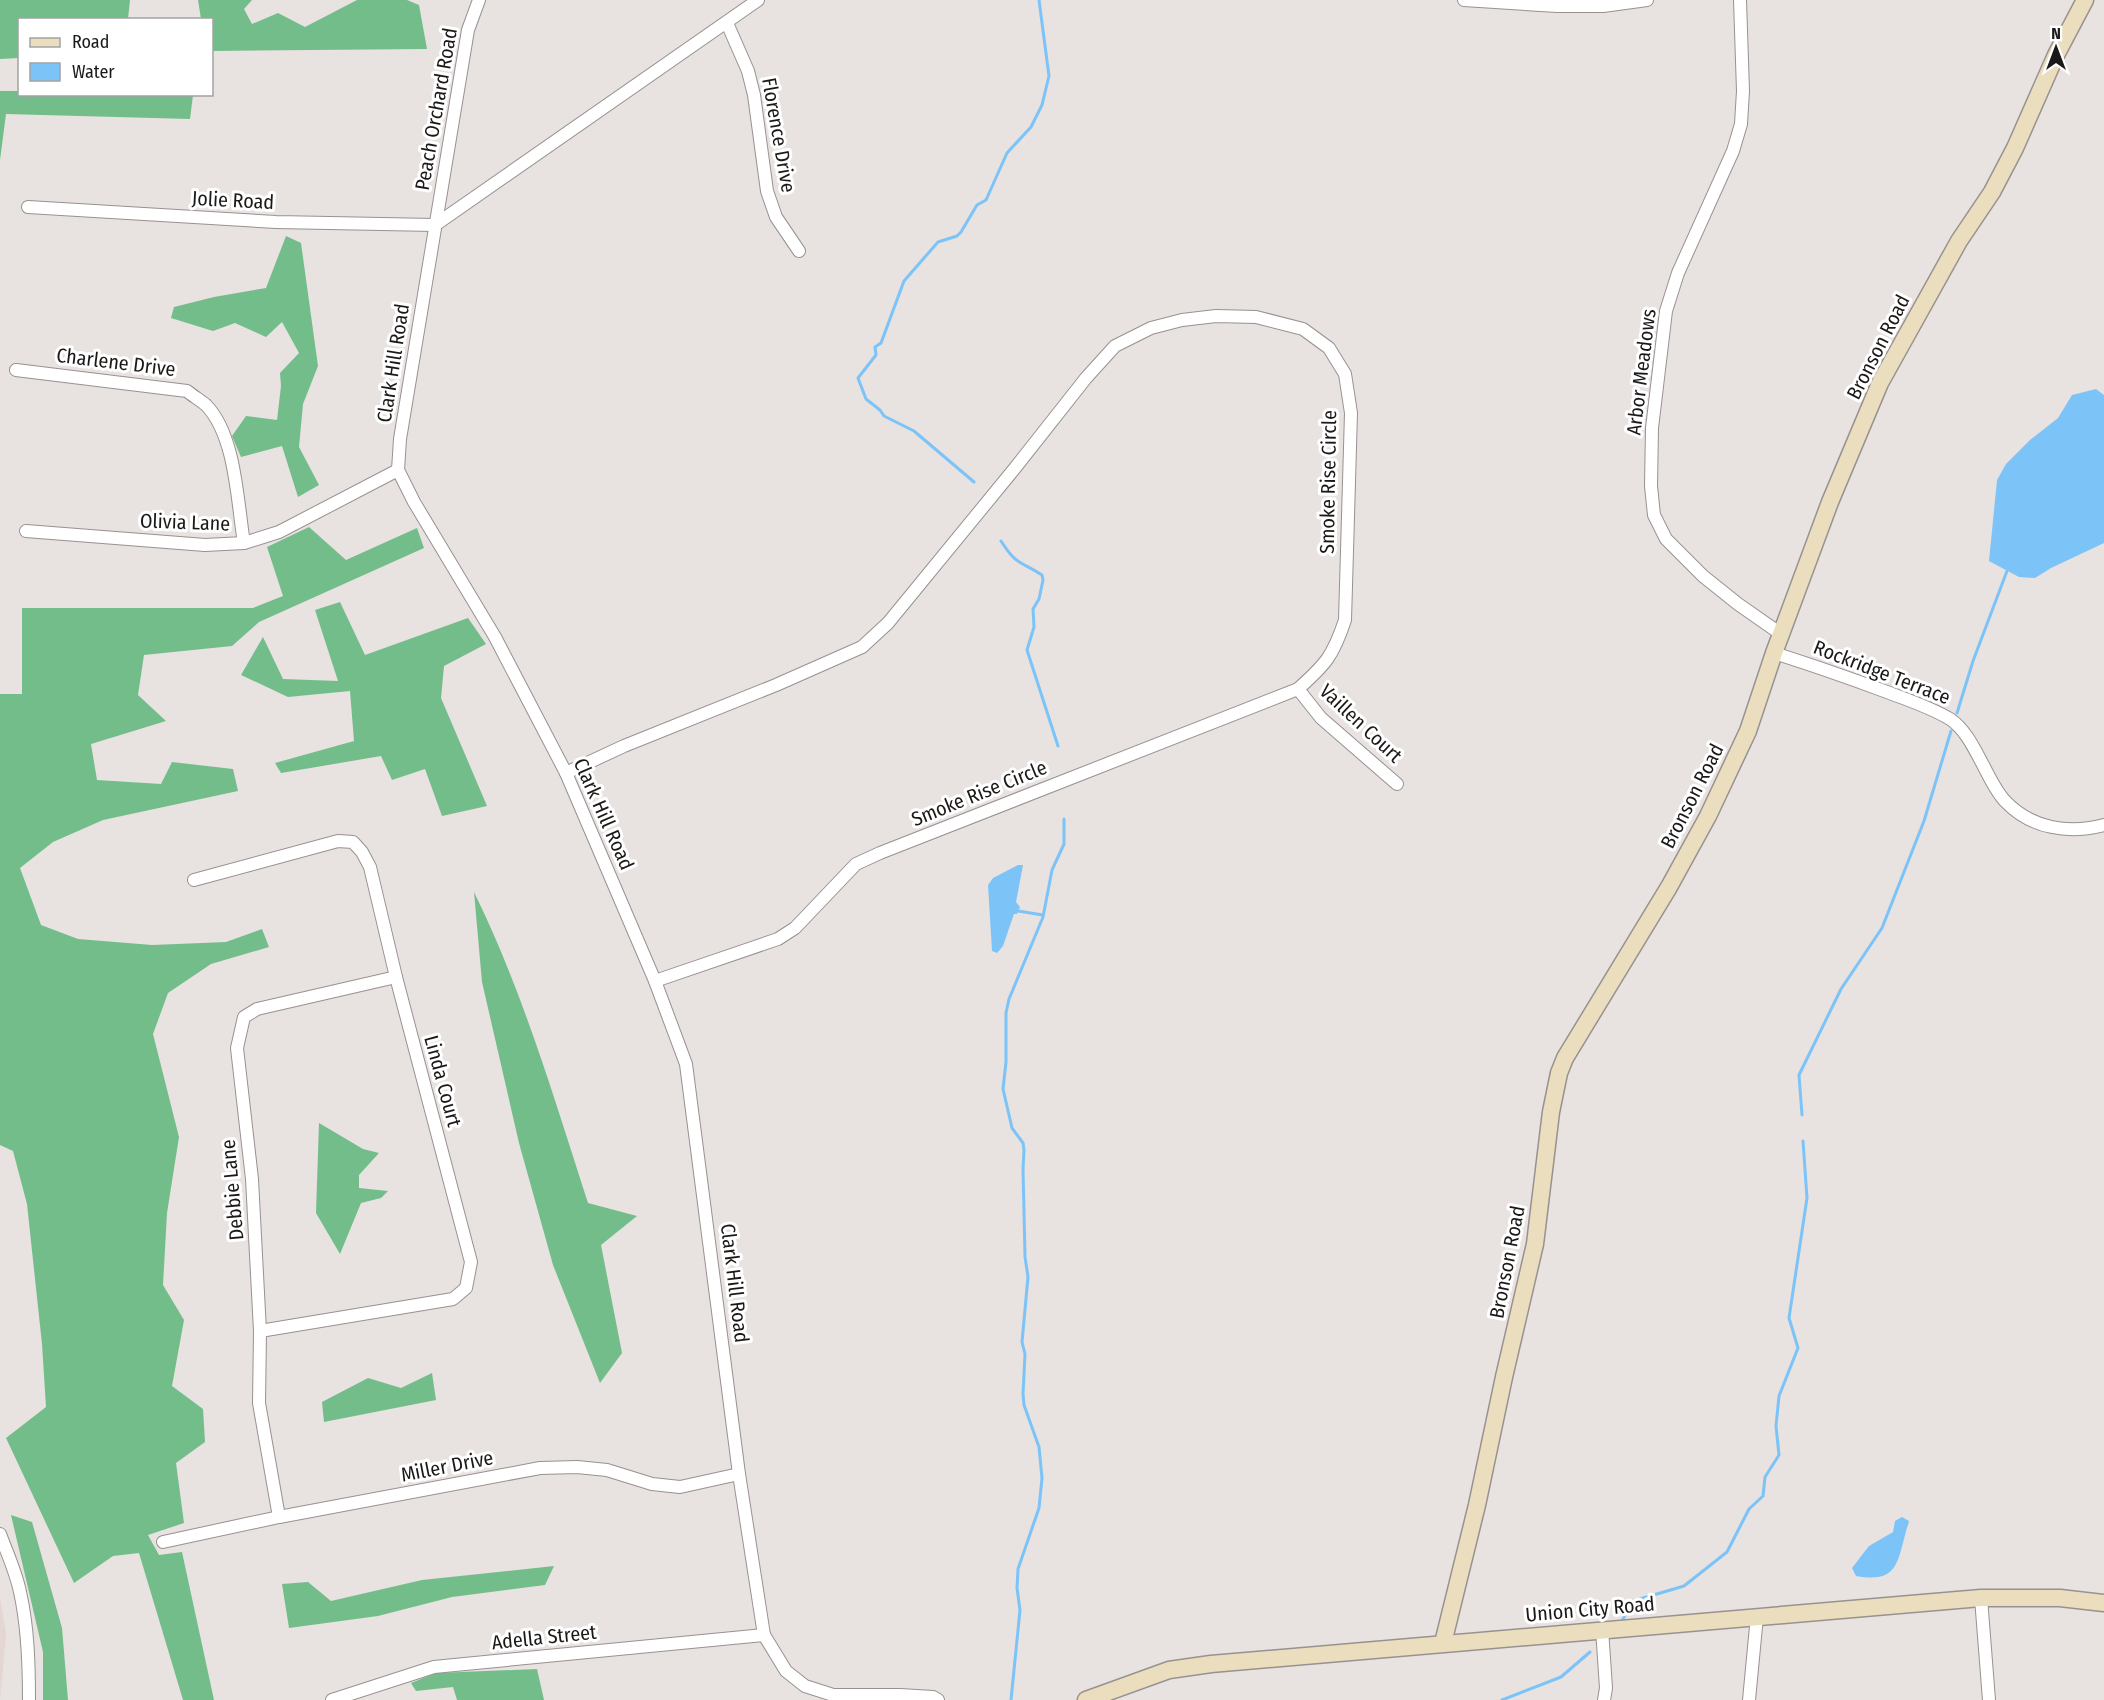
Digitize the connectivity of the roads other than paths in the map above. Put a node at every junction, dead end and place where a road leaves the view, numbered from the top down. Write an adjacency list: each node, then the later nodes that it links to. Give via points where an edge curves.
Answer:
1 (479, 0): 9 (street, Peach Orchard Road, via 468,30)
2 (758, 0): 7 (street)
3 (1464, 0): 4 (street, via 1557,6 1603,6)
4 (1647, 0)
5 (1740, 0): 15 (street, Arbor Meadows, via 1740,124 1733,151 1678,273 1666,311 1652,428 1651,486 1654,515 1666,539 1703,576)
6 (2085, 0): 15 (street, Bronson Road, via 1992,192 1959,241 1880,384 1830,502)
7 (727, 23): 9 (street); 10 (street, Florence Drive, via 754,95 767,191 776,217)
8 (28, 207): 9 (street, Jolie Road, via 276,222)
9 (435, 225): 12 (street, Clark Hill Road, via 400,439)
10 (799, 251)
11 (16, 370): 14 (street, Charlene Drive, via 187,391 206,405 220,428 230,457)
12 (399, 470): 14 (street, Olivia Lane, via 279,532); 18 (street, Clark Hill Road, via 495,637)
13 (26, 531): 14 (street, Olivia Lane, via 205,545)
14 (244, 543)
15 (1781, 634): 16 (street, Bronson Road)
16 (1774, 653): 20 (street, Rockridge Terrace, via 1927,707 1953,721 1971,742 2005,802 2026,818 2068,830); 34 (street, Bronson Road, via 1748,731 1708,816 1559,1073 1535,1244)
17 (1298, 689): 18 (street, Smoke Rise Circle, via 1325,665 1344,620 1352,413 1344,374 1329,348 1303,329 1256,317 1216,316 1150,328 1115,346 888,623 862,647); 19 (street, Vaillen Court, via 1321,718); 23 (street, Smoke Rise Circle, via 880,853 856,864 795,928 778,939)
18 (566, 773): 23 (street, Clark Hill Road)
19 (1397, 784)
20 (2104, 825)
21 (194, 880): 22 (street, Linda Court, via 338,841 353,842 370,867)
22 (396, 977): 24 (street, Debbie Lane, via 257,1009 244,1017 237,1048 252,1179); 24 (street, Linda Court, via 471,1262 466,1288 453,1299)
23 (655, 981): 25 (street, Clark Hill Road, via 687,1064)
24 (260, 1331): 26 (street, Debbie Lane, via 260,1403)
25 (739, 1474): 26 (street, Miller Drive, via 680,1487 652,1484 607,1470 540,1468); 33 (street, Clark Hill Road)
26 (279, 1517): 28 (street, Miller Drive)
27 (0, 1534): 35 (street, via 20,1590)
28 (163, 1542)
29 (1981, 1598): 30 (street, Union City Road, via 2060,1598); 31 (street, Union City Road); 41 (street)
30 (2104, 1603)
31 (1756, 1617): 32 (street, Union City Road); 40 (street)
32 (1602, 1629): 34 (street, Union City Road); 39 (street)
33 (764, 1635): 36 (street, Adella Street, via 434,1667); 37 (street, Clark Hill Road, via 786,1671 805,1686 833,1695 900,1695)
34 (1443, 1643): 38 (street, Union City Road, via 1169,1670)
35 (29, 1700)
36 (332, 1700)
37 (938, 1700)
38 (1086, 1700)
39 (1604, 1700)
40 (1749, 1700)
41 (1989, 1700)

